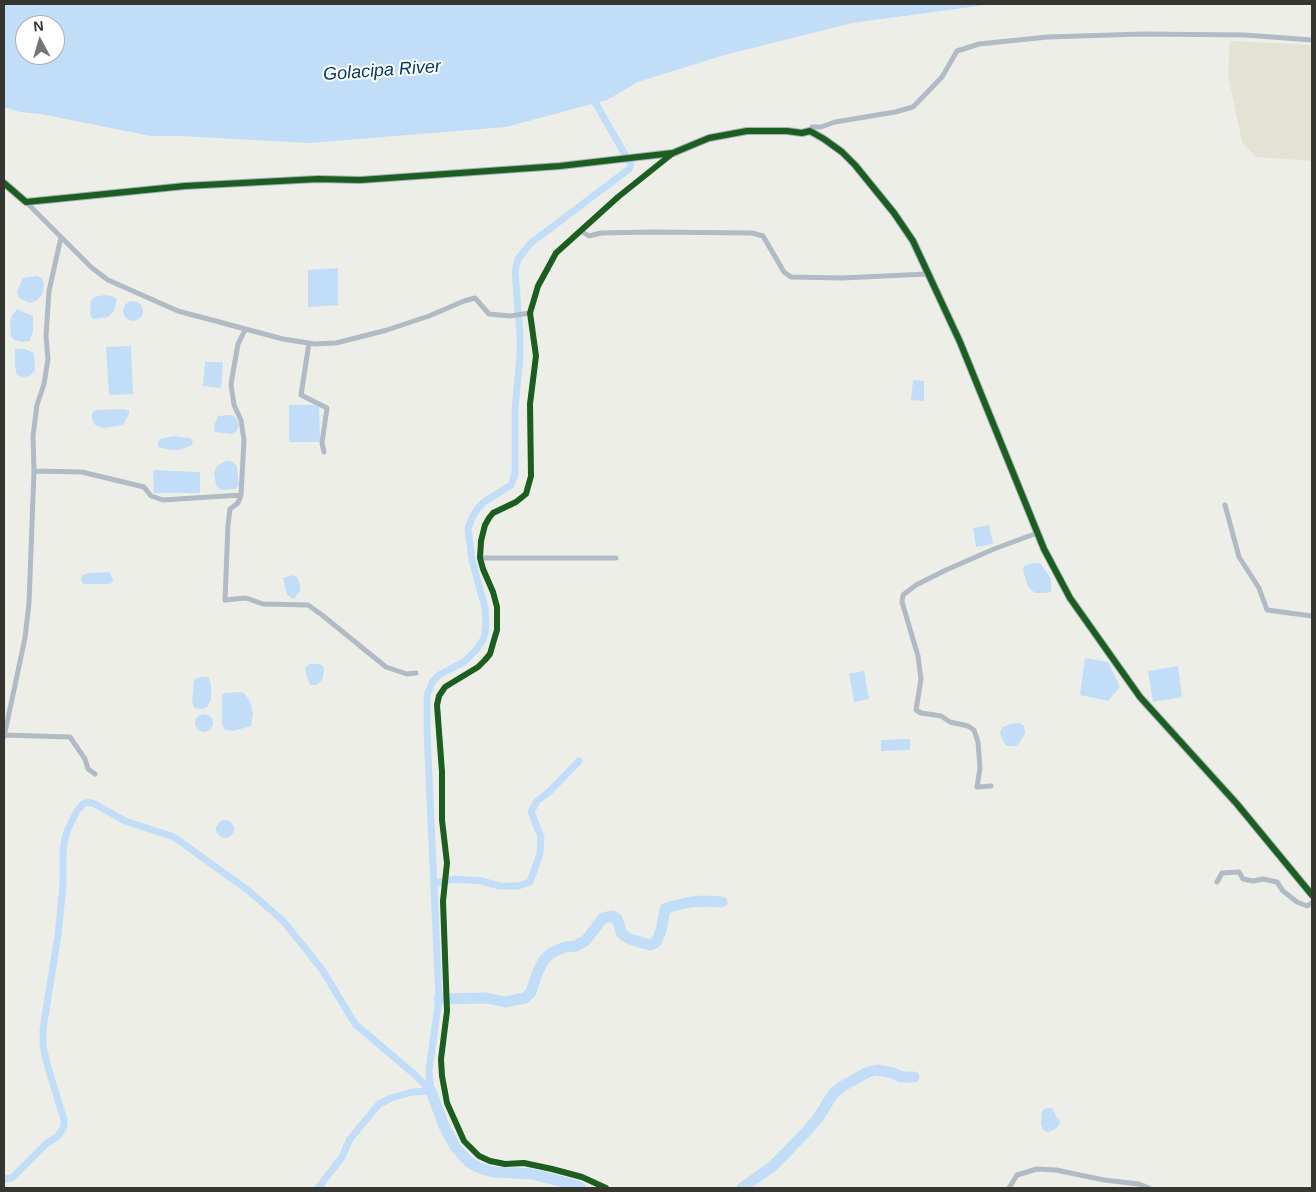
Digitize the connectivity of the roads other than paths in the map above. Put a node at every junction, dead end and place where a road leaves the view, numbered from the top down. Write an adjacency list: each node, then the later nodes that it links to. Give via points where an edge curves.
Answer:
1 (1312, 40): 2 (street, via 1245,35 1143,34 1048,37 979,44 957,51 942,77 913,107 835,122 812,128)
2 (810, 132): 3 (street, via 725,134); 8 (street, via 842,152 894,213 913,241)
3 (673, 153): 5 (street, via 550,167 360,180 185,186); 6 (street)
4 (4, 183): 5 (street)
5 (26, 202): 7 (street)
6 (581, 231): 8 (street, via 589,236 651,232 752,233 763,236 784,272 791,277); 9 (street, via 556,253 538,286)
7 (60, 237): 10 (street, via 108,280 178,310); 13 (street, via 49,291 48,359 33,436)
8 (927, 274): 16 (street, via 960,342)
9 (530, 313): 11 (street, via 510,316 488,314 475,298 387,330 336,343); 17 (street, via 536,356 530,404 531,476 526,494 489,518 481,541)
10 (245, 330): 11 (street); 14 (street, via 236,354 231,384 244,440)
11 (309, 343): 12 (street, via 301,395 327,408 322,443)
12 (324, 452)
13 (34, 471): 14 (street, via 82,472 144,487 151,496 163,500); 21 (street, via 30,603)
14 (241, 495): 20 (street, via 238,503 230,509 225,600 246,598 263,604 308,605 386,667 407,674)
15 (1225, 505): 19 (street, via 1239,557 1267,610)
16 (1037, 533): 23 (street, via 946,570 903,595 921,679 916,710 974,730 980,768 977,787); 25 (street, via 1070,598 1140,697 1237,804)
17 (480, 558): 18 (street); 27 (street, via 497,607 490,654 478,667 445,687 437,705 446,864 443,901 447,1011 441,1059 443,1089 458,1130 479,1156 490,1161 539,1166 582,1177)
18 (616, 558)
19 (1312, 616)
20 (416, 673)
21 (4, 736): 22 (street, via 70,737 88,769)
22 (95, 774)
23 (991, 786)
24 (1217, 882): 26 (street, via 1222,872 1239,872 1243,878 1252,881 1277,882 1297,902 1307,906)
25 (1312, 895)
26 (1312, 903)
27 (606, 1188)
28 (1009, 1188): 29 (street, via 1017,1175 1037,1169 1065,1171)
29 (1149, 1188)

